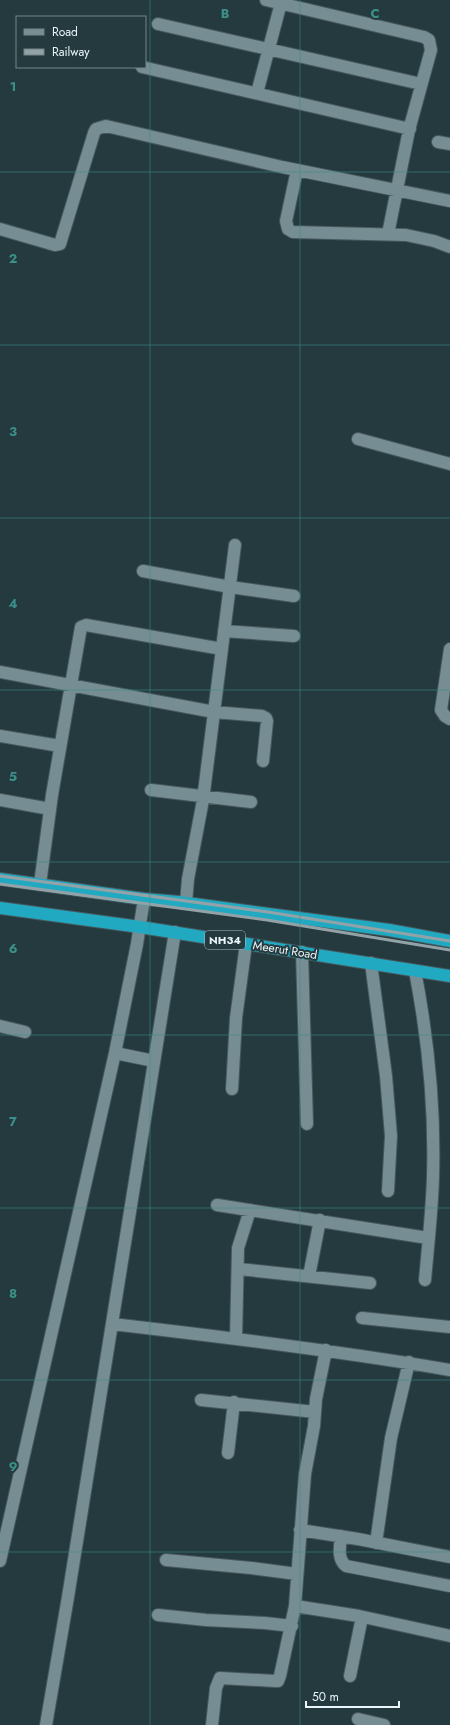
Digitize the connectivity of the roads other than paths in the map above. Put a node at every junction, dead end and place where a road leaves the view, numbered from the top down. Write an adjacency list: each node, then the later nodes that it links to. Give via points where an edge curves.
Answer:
1 (266, 0): 2 (street)
2 (281, 4): 4 (street); 6 (street, via 424,36 429,40 431,50)
3 (158, 24): 4 (street)
4 (269, 48): 6 (street); 7 (street)
5 (146, 68): 7 (street)
6 (422, 84): 8 (street)
7 (257, 93): 8 (street)
8 (410, 129): 10 (street)
9 (297, 170): 10 (street); 12 (street, via 106,126 100,127 94,134 60,244 55,245); 13 (street, via 286,221 288,229 293,232)
10 (398, 190): 11 (street); 13 (street)
11 (450, 201)
12 (0, 229)
13 (388, 234): 14 (street, via 420,237)
14 (450, 247)
15 (358, 439): 16 (street)
16 (450, 464)
17 (235, 545): 19 (street)
18 (143, 571): 19 (street)
19 (230, 587): 20 (street); 21 (street)
20 (294, 596)
21 (224, 631): 22 (street); 23 (street)
22 (294, 636)
23 (222, 649): 26 (street, via 86,625 80,630); 27 (street)
24 (450, 654): 28 (street, via 442,710)
25 (0, 672): 26 (street)
26 (71, 686): 27 (street); 30 (street)
27 (214, 712): 31 (street, via 266,718); 33 (street)
28 (450, 719)
29 (0, 736): 30 (street)
30 (60, 746): 36 (street)
31 (263, 761)
32 (151, 790): 33 (street)
33 (203, 796): 35 (street); 40 (street)
34 (0, 800): 36 (street)
35 (251, 802)
36 (50, 809): 38 (street)
37 (0, 879): 38 (highway)
38 (40, 884): 39 (highway)
39 (144, 899): 40 (highway); 42 (street)
40 (186, 903): 44 (highway, via 381,929)
41 (0, 908): 42 (highway, Meerut Road / NH34)
42 (140, 927): 43 (highway, Meerut Road / NH34); 52 (street)
43 (176, 932): 45 (highway, Meerut Road / NH34); 53 (street)
44 (450, 941)
45 (246, 944): 46 (highway, Meerut Road / NH34); 54 (street, via 236,1018)
46 (302, 952): 47 (highway, Meerut Road / NH34); 55 (street)
47 (371, 962): 48 (highway, Meerut Road / NH34); 56 (street, via 391,1129)
48 (415, 971): 49 (highway, Meerut Road / NH34); 60 (street, via 424,1020 433,1127 433,1178)
49 (450, 976)
50 (0, 1026): 51 (street)
51 (25, 1032)
52 (115, 1053): 53 (street); 81 (street)
53 (154, 1061): 66 (street)
54 (232, 1089)
55 (307, 1124)
56 (388, 1191)
57 (217, 1205): 58 (street)
58 (250, 1210): 59 (street); 61 (street, via 238,1248)
59 (320, 1220): 60 (street); 62 (street)
60 (428, 1238): 63 (street)
61 (239, 1269): 62 (street); 68 (street)
62 (309, 1276): 64 (street)
63 (425, 1280)
64 (370, 1283)
65 (362, 1318): 67 (street)
66 (112, 1324): 68 (street); 91 (street)
67 (450, 1327)
68 (236, 1339): 69 (street)
69 (326, 1350): 70 (street); 74 (street)
70 (409, 1362): 71 (street); 78 (street, via 391,1438)
71 (450, 1370)
72 (201, 1400): 73 (street)
73 (234, 1402): 74 (street); 75 (street)
74 (315, 1412): 76 (street, via 305,1474)
75 (228, 1453)
76 (300, 1530): 77 (street); 82 (street)
77 (341, 1536): 78 (street); 83 (street, via 340,1556 346,1566)
78 (376, 1543): 79 (street)
79 (450, 1555)
80 (166, 1560): 82 (street)
81 (0, 1561)
82 (297, 1574): 84 (street)
83 (450, 1586)
84 (295, 1606): 86 (street); 87 (street)
85 (158, 1615): 87 (street)
86 (362, 1617): 88 (street); 89 (street)
87 (292, 1626): 92 (street, via 278,1681 222,1678 218,1680)
88 (450, 1636)
89 (350, 1676)
90 (358, 1719): 93 (street)
91 (46, 1725)
92 (212, 1725)
93 (384, 1725)

